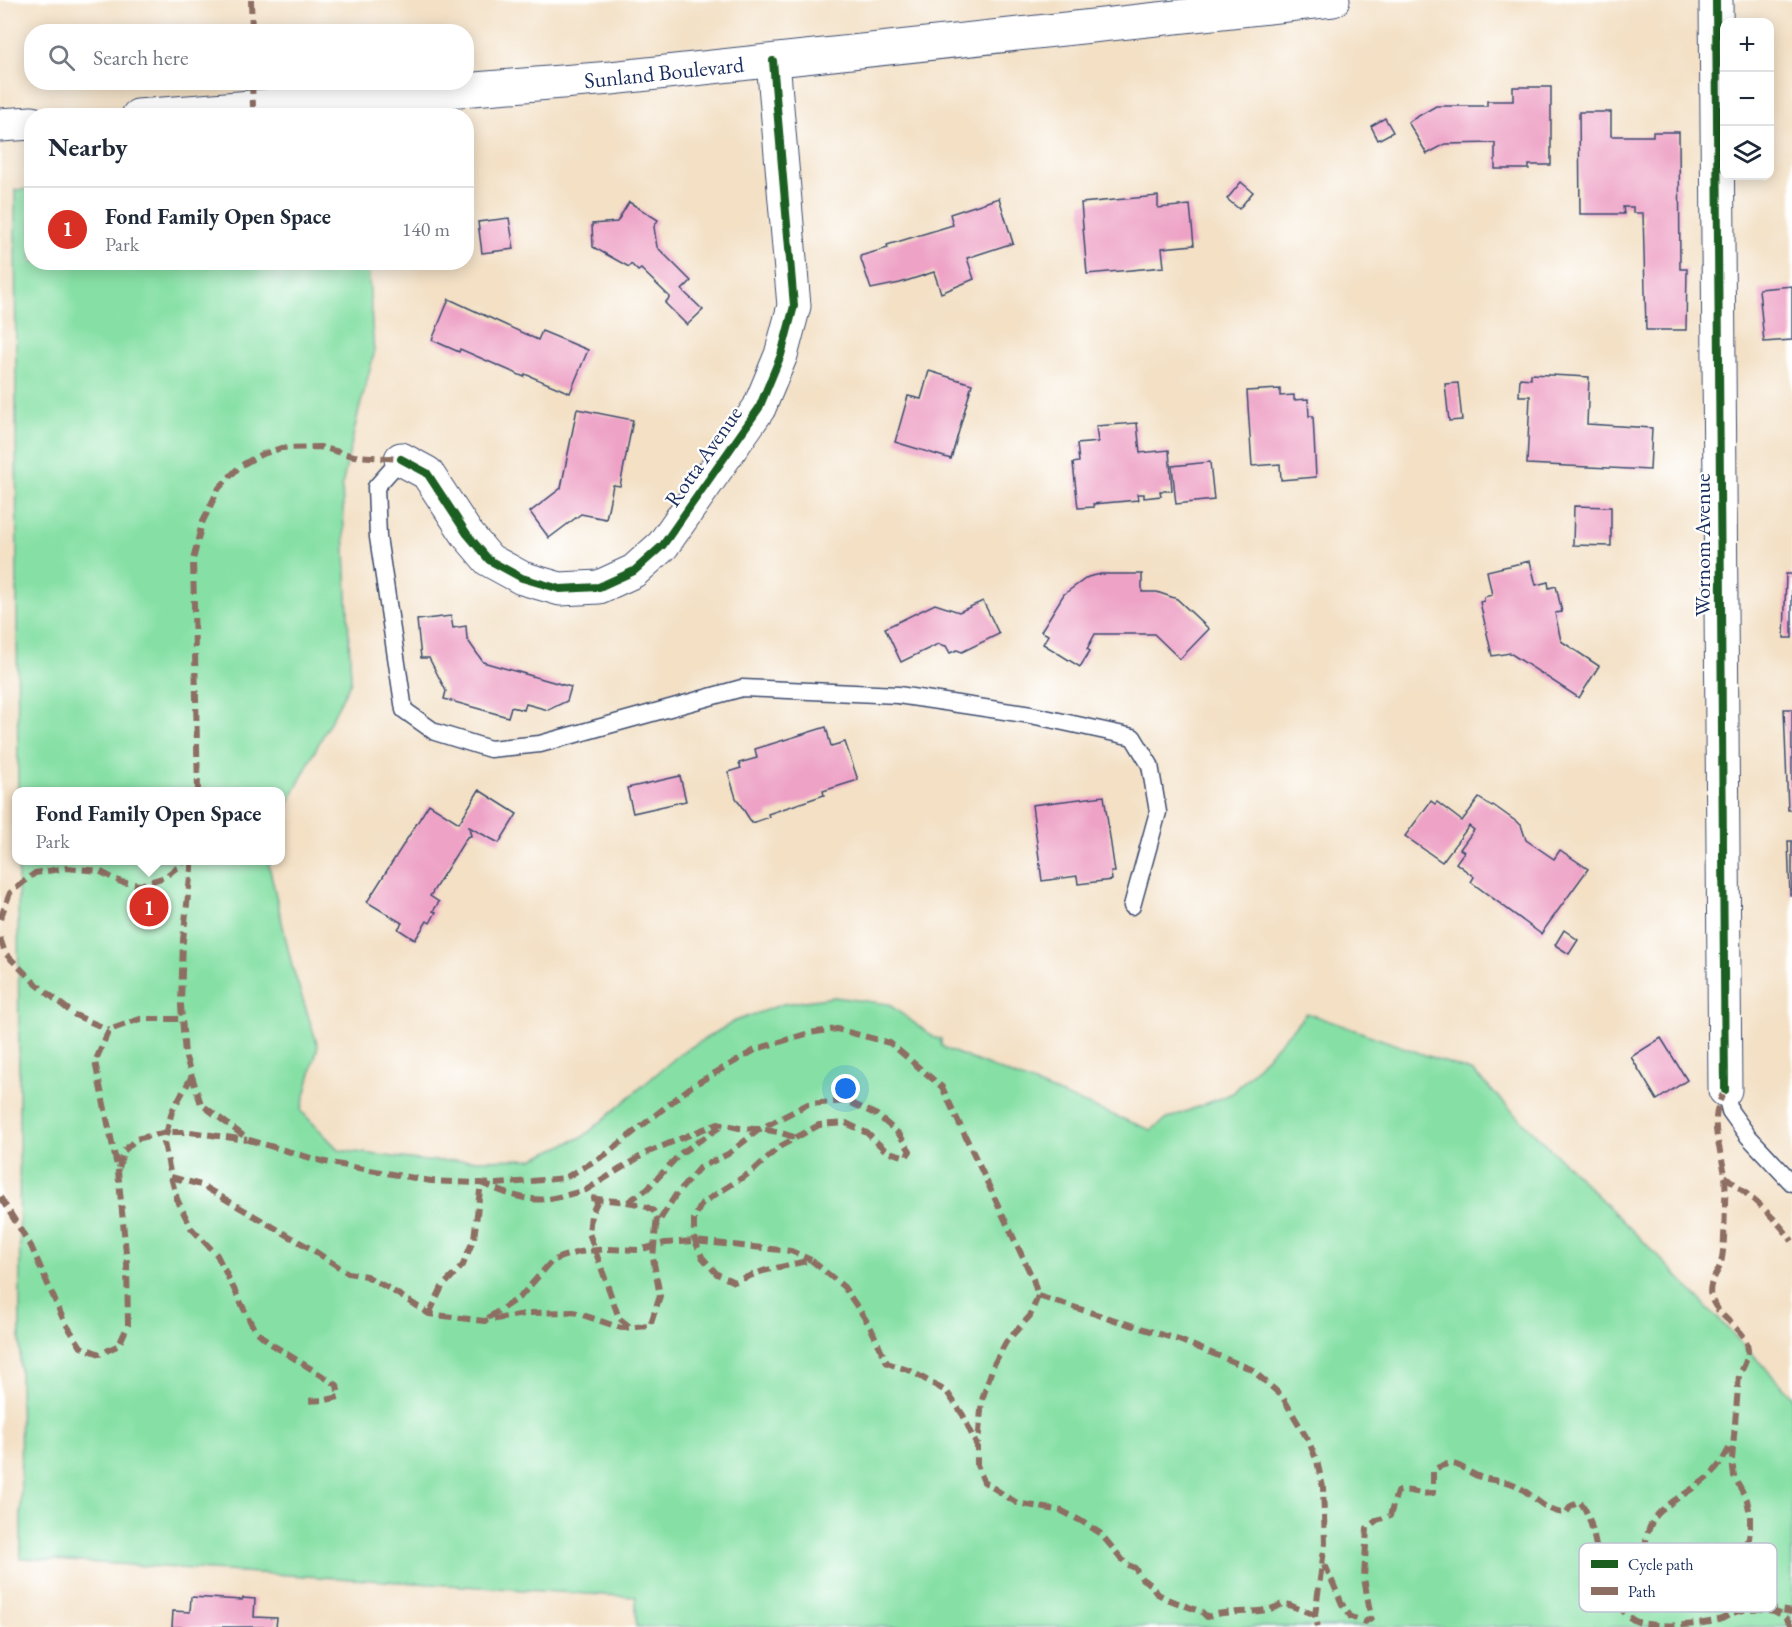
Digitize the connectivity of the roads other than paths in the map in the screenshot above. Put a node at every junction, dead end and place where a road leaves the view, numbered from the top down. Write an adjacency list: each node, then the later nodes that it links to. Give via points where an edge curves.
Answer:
1 (1333, 0): 3 (street, Sunland Boulevard)
2 (1716, 0): 11 (street, Wornom Avenue)
3 (772, 61): 4 (street, Sunland Boulevard); 9 (street, Rotta Avenue, via 794,306 781,355 759,408 663,545 634,571 599,586 560,589 522,578 489,560 427,473)
4 (474, 89)
5 (463, 90): 6 (street, Sunland Boulevard)
6 (238, 108)
7 (24, 124): 8 (street)
8 (0, 125)
9 (401, 459): 10 (lane, via 375,487 378,537 404,710 435,732 490,749 540,744 742,688 898,695 1031,715 1133,737 1150,765 1158,812)
10 (1132, 906)
11 (1725, 1090): 12 (lane, Wornom Avenue, via 1730,1111 1748,1136)
12 (1792, 1183)

